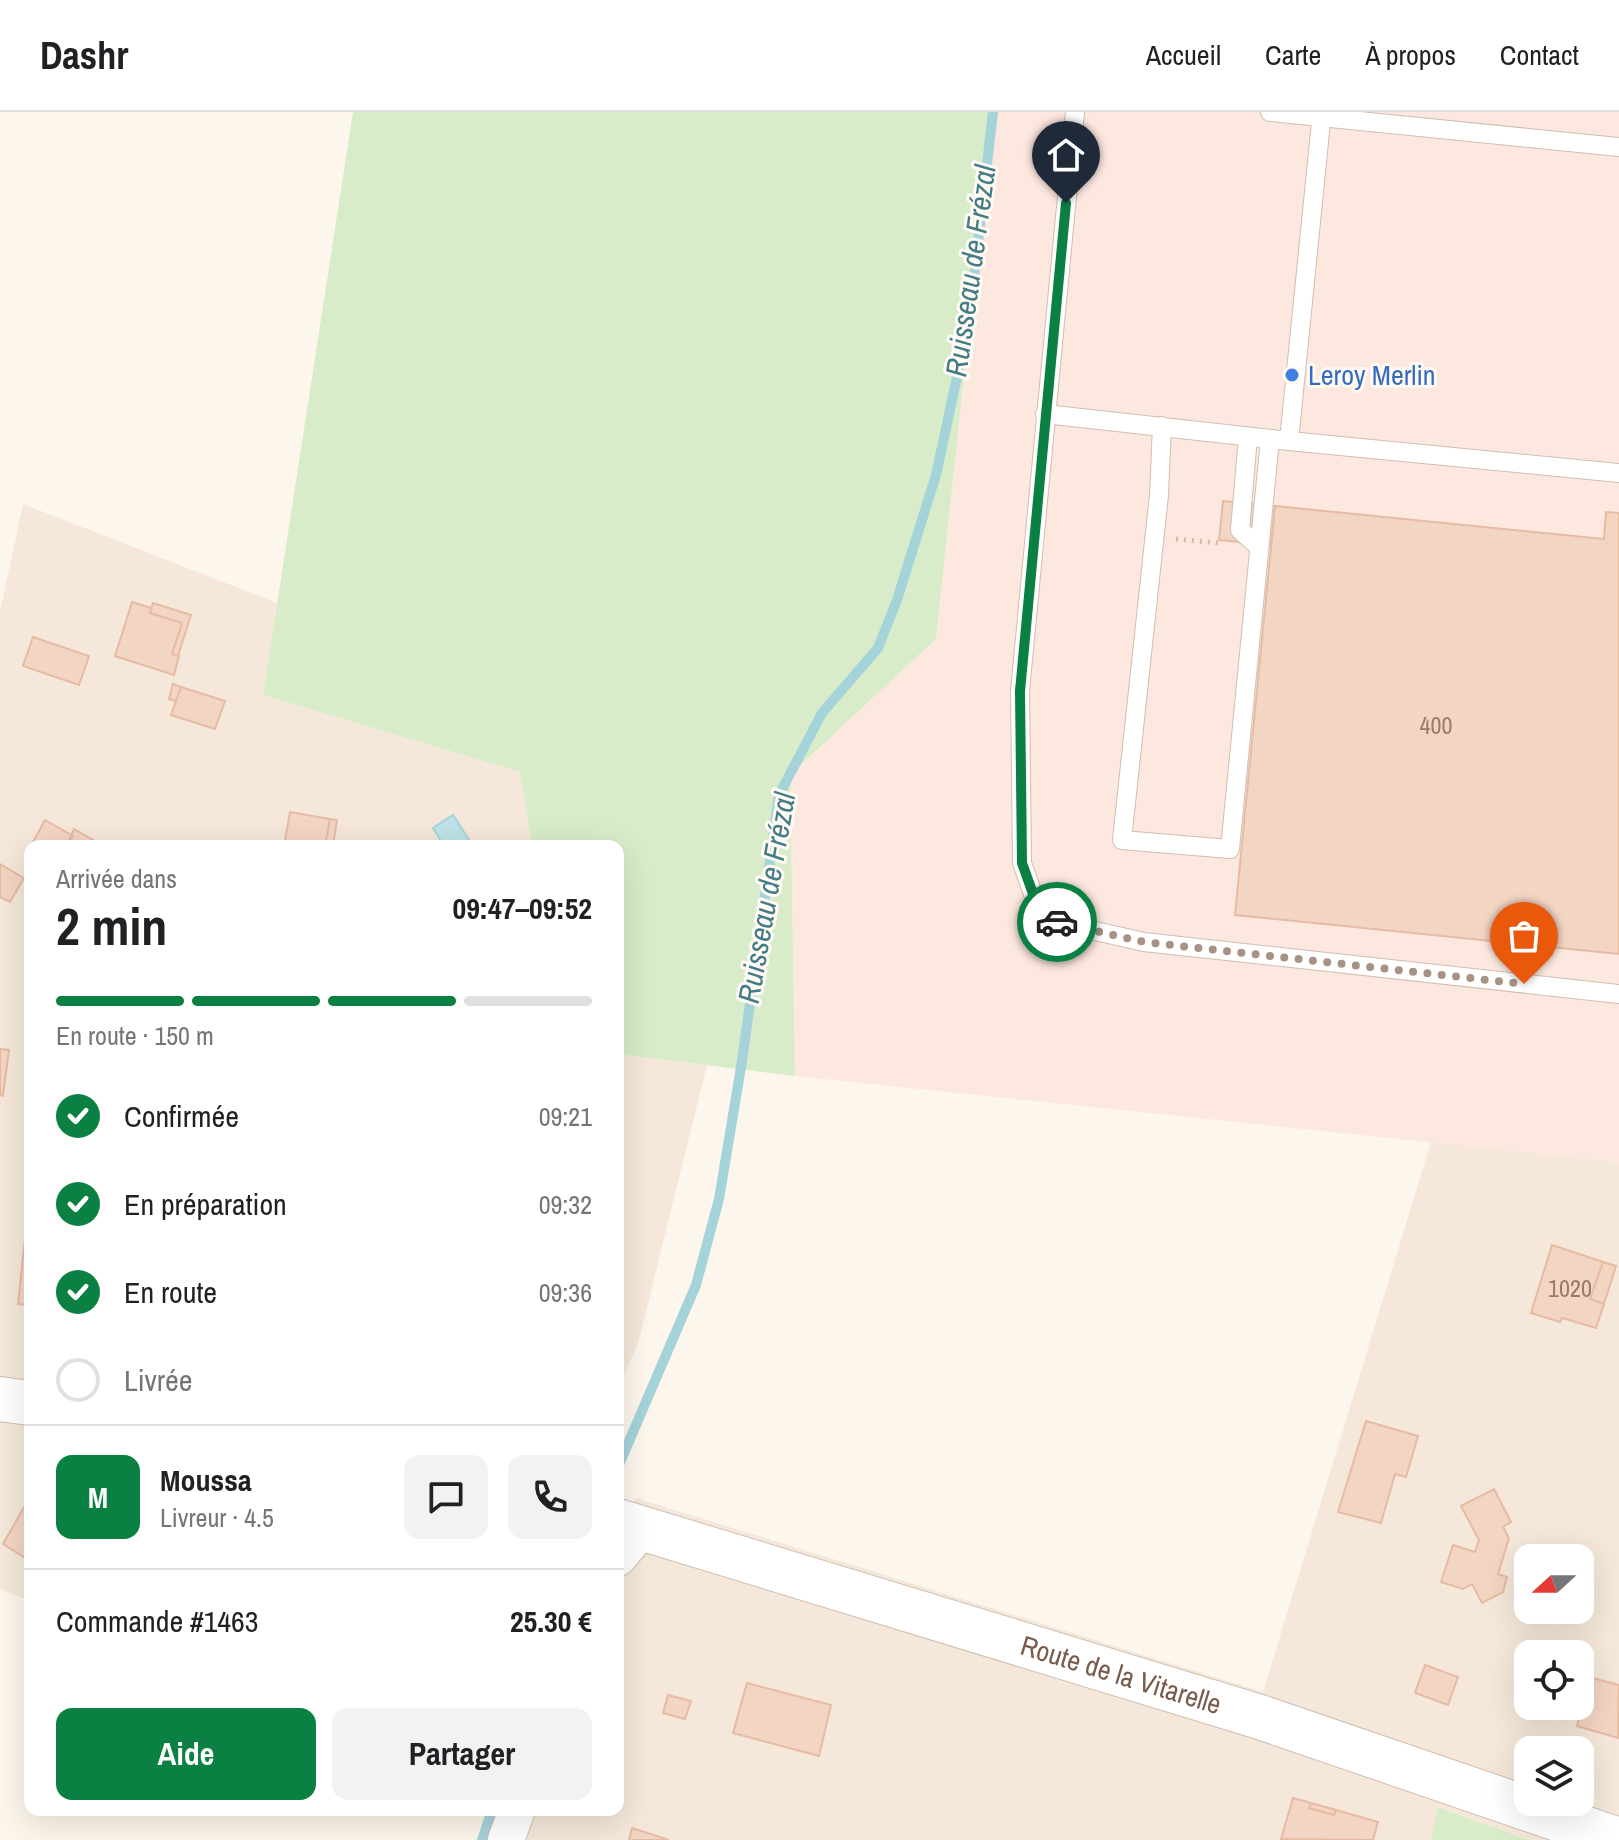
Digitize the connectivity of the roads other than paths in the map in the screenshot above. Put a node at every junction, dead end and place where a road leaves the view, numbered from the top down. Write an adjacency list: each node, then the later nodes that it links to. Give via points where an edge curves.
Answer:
1 (1075, 112): 5 (lane)
2 (1270, 112): 3 (lane)
3 (1321, 114): 4 (lane); 9 (lane)
4 (1619, 147)
5 (1045, 414): 6 (lane); 12 (lane, via 1020,691 1022,863 1042,919 1144,942)
6 (1162, 426): 7 (lane); 11 (lane, via 1122,840 1230,849)
7 (1248, 437): 8 (lane); 11 (lane, via 1240,530)
8 (1270, 439): 9 (lane); 11 (lane)
9 (1289, 441): 10 (lane)
10 (1619, 473)
11 (1259, 547)
12 (1619, 994)
13 (0, 1399): 14 (street)
14 (24, 1402)
15 (625, 1532): 18 (street, Route de la Vitarelle, via 1260,1717)
16 (515, 1816): 17 (street)
17 (506, 1840)
18 (1619, 1840)

